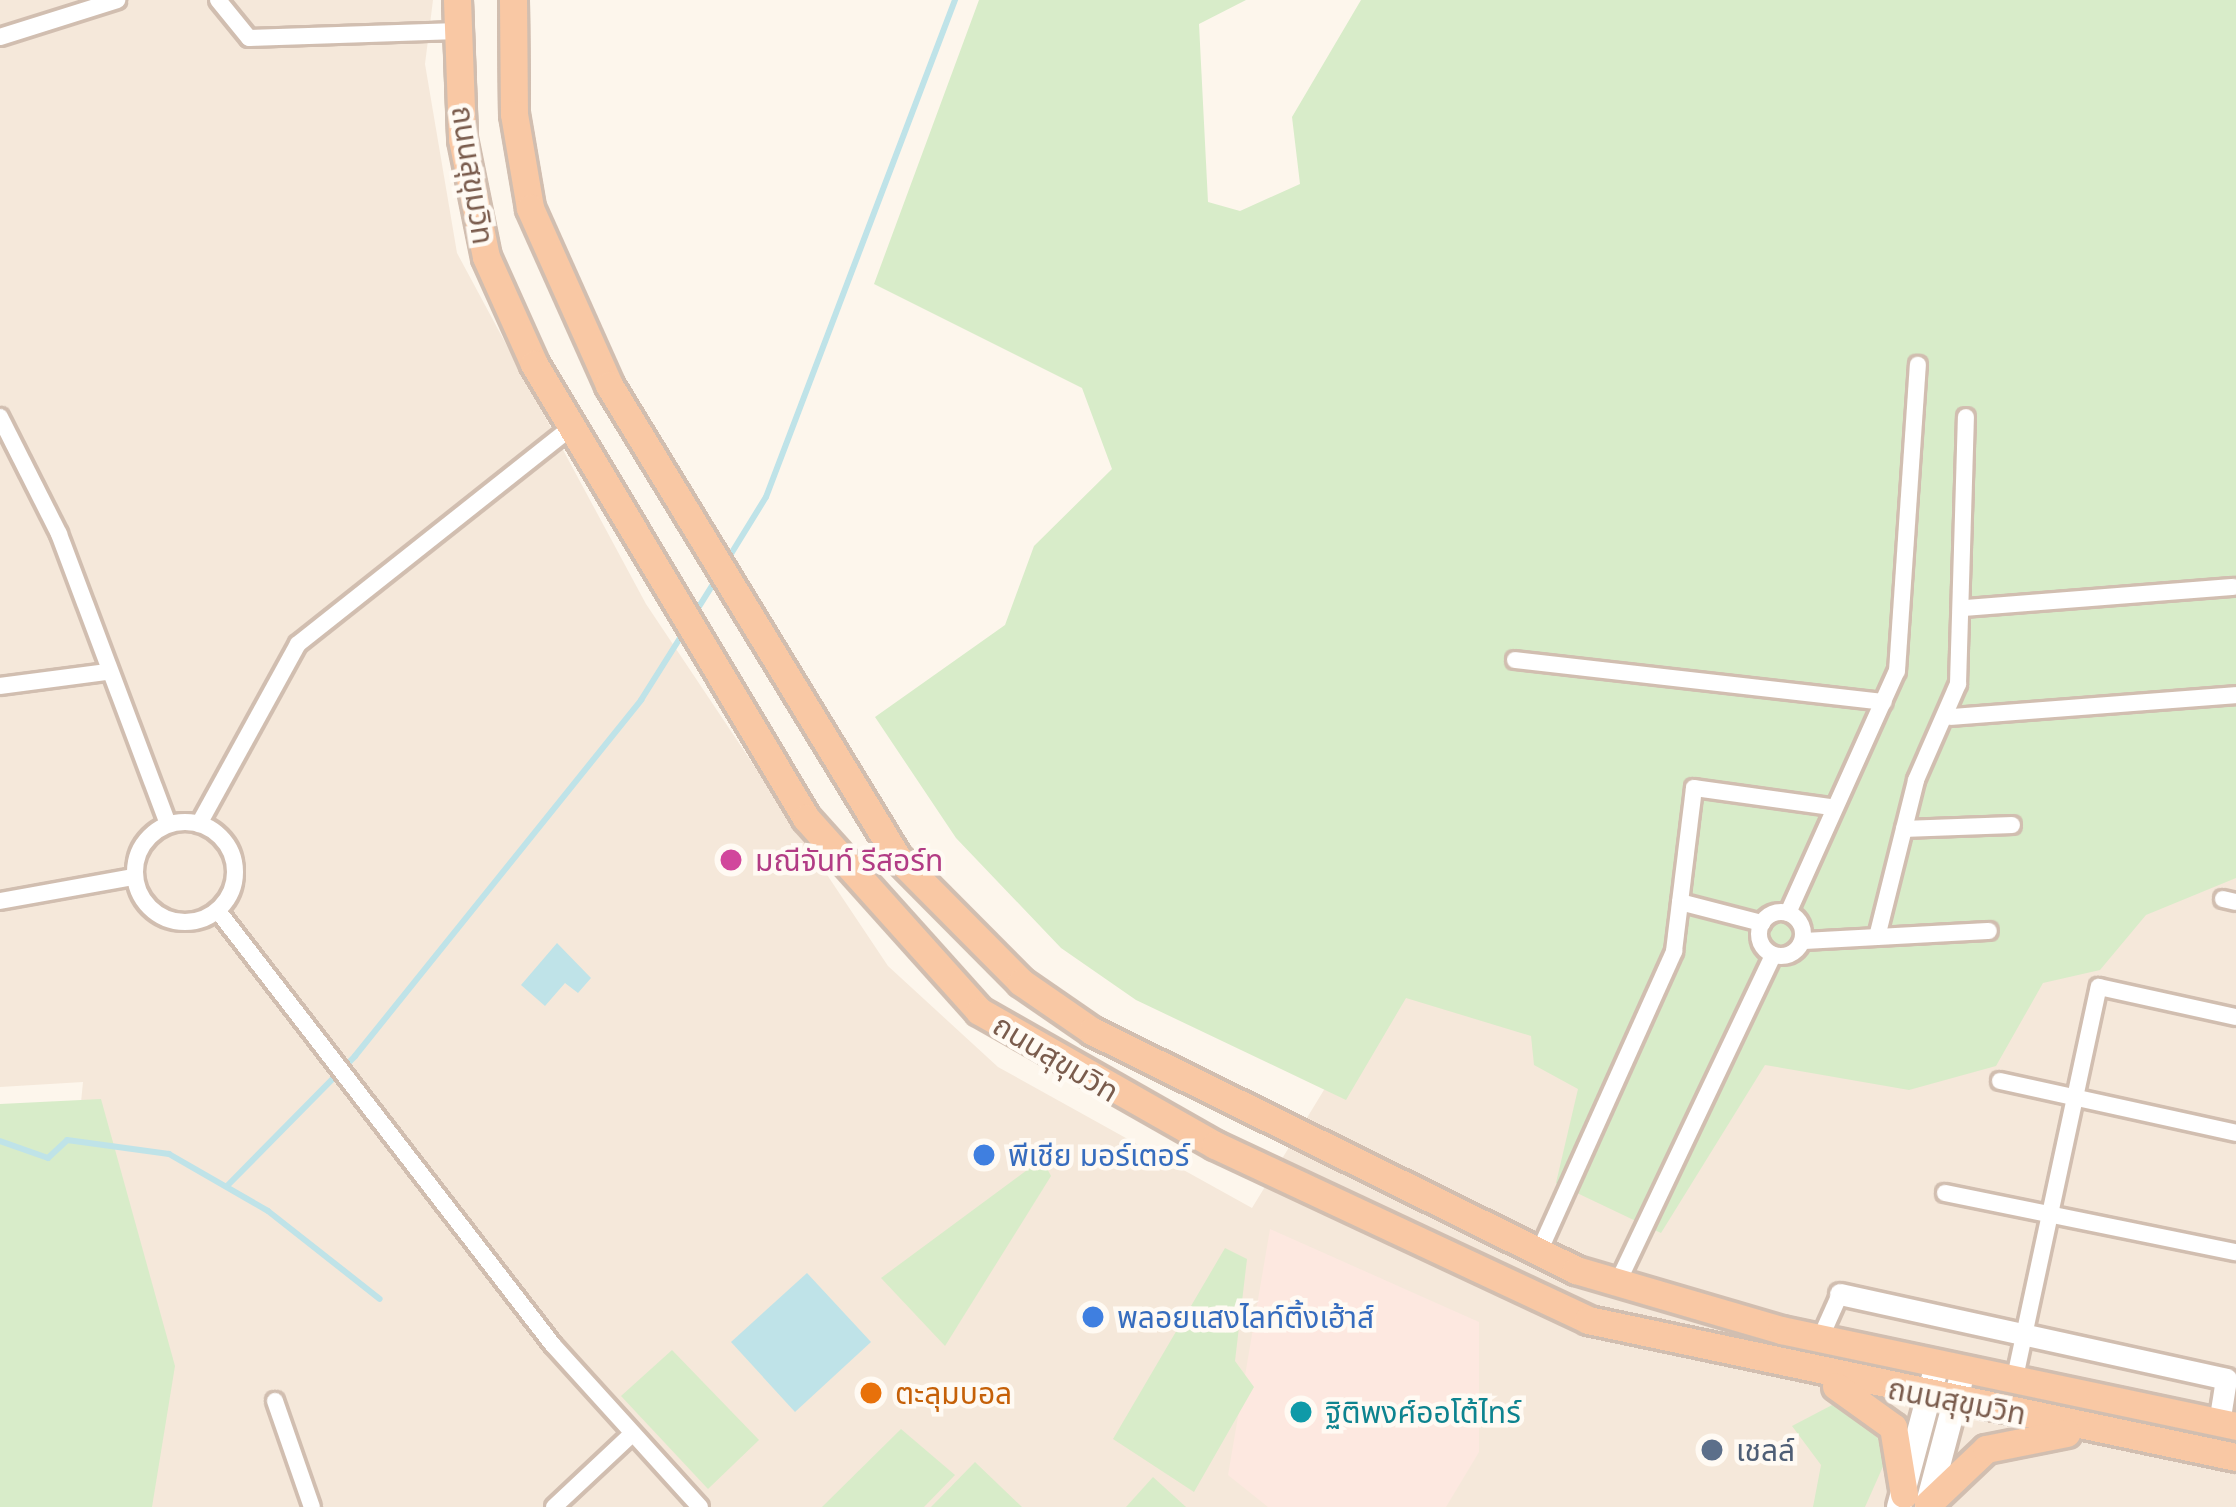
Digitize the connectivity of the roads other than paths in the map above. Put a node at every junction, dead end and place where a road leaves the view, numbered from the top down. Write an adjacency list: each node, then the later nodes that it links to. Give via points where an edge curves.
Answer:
1 (117, 0): 6 (street)
2 (218, 0): 5 (street, via 249,38)
3 (457, 0): 5 (highway, ถนนสุขุมวิท)
4 (513, 0): 38 (highway, ถนนสุขุมวิท, via 514,114 530,208 608,385 852,791 956,926 1092,1031)
5 (458, 31): 9 (highway, ถนนสุขุมวิท, via 461,140 486,256)
6 (0, 37)
7 (1918, 365): 17 (street, via 1902,644)
8 (1966, 417): 12 (street)
9 (572, 427): 21 (street, via 320,621); 39 (highway, ถนนสุขุมวิท, via 806,818 979,1011 1080,1076)
10 (1, 429): 14 (street, via 59,534)
11 (2233, 586): 12 (street)
12 (1965, 608): 18 (street)
13 (1515, 660): 17 (street)
14 (106, 672): 15 (street); 20 (street)
15 (0, 686)
16 (2236, 695): 18 (street)
17 (1884, 701): 19 (street)
18 (1951, 717): 23 (street)
19 (1831, 806): 26 (street, via 1694,788); 28 (street)
20 (168, 824): 21 (street); 24 (street, via 144,842)
21 (199, 824): 27 (street, via 235,865)
22 (2012, 825): 23 (street)
23 (1904, 829): 31 (street)
24 (134, 877): 25 (street); 27 (street, via 168,921)
25 (0, 901)
26 (1680, 902): 29 (street); 42 (street, via 1674,951)
27 (218, 911): 54 (street)
28 (1788, 913): 29 (street); 32 (street)
29 (1762, 923): 33 (street)
30 (1989, 931): 31 (street)
31 (1877, 937): 32 (street)
32 (1803, 941): 33 (street)
33 (1773, 955): 44 (street)
34 (2236, 1018): 36 (street, via 2099,987)
35 (2000, 1081): 36 (street)
36 (2075, 1098): 37 (street); 41 (street)
37 (2236, 1133)
38 (1333, 1150): 39 (highway); 42 (highway, ถนนสุขุมวิท)
39 (1318, 1191): 48 (highway, ถนนสุขุมวิท, via 1588,1320)
40 (1945, 1192): 41 (street)
41 (2051, 1212): 43 (street); 46 (street)
42 (1539, 1252): 44 (highway, ถนนสุขุมวิท)
43 (2236, 1252)
44 (1617, 1284): 47 (highway, ถนนสุขุมวิท)
45 (1840, 1294): 46 (street); 47 (street)
46 (2024, 1334): 49 (street); 52 (street, via 2226,1379)
47 (1820, 1339): 50 (highway, ถนนสุขุมวิท)
48 (1801, 1370): 50 (highway, ถนนสุขุมวิท); 56 (highway, via 1893,1427)
49 (2014, 1382): 50 (highway, ถนนสุขุมวิท); 52 (highway, ถนนสุขุมวิท)
50 (1946, 1383): 53 (highway, ถนนสุขุมวิท); 56 (main road)
51 (275, 1401): 57 (street)
52 (2228, 1425)
53 (2106, 1431): 55 (highway, ถนนสุขุมวิท); 56 (highway, via 2003,1441)
54 (630, 1436): 58 (street); 59 (street)
55 (2236, 1457)
56 (1915, 1503)
57 (312, 1507)
58 (554, 1507)
59 (700, 1507)

